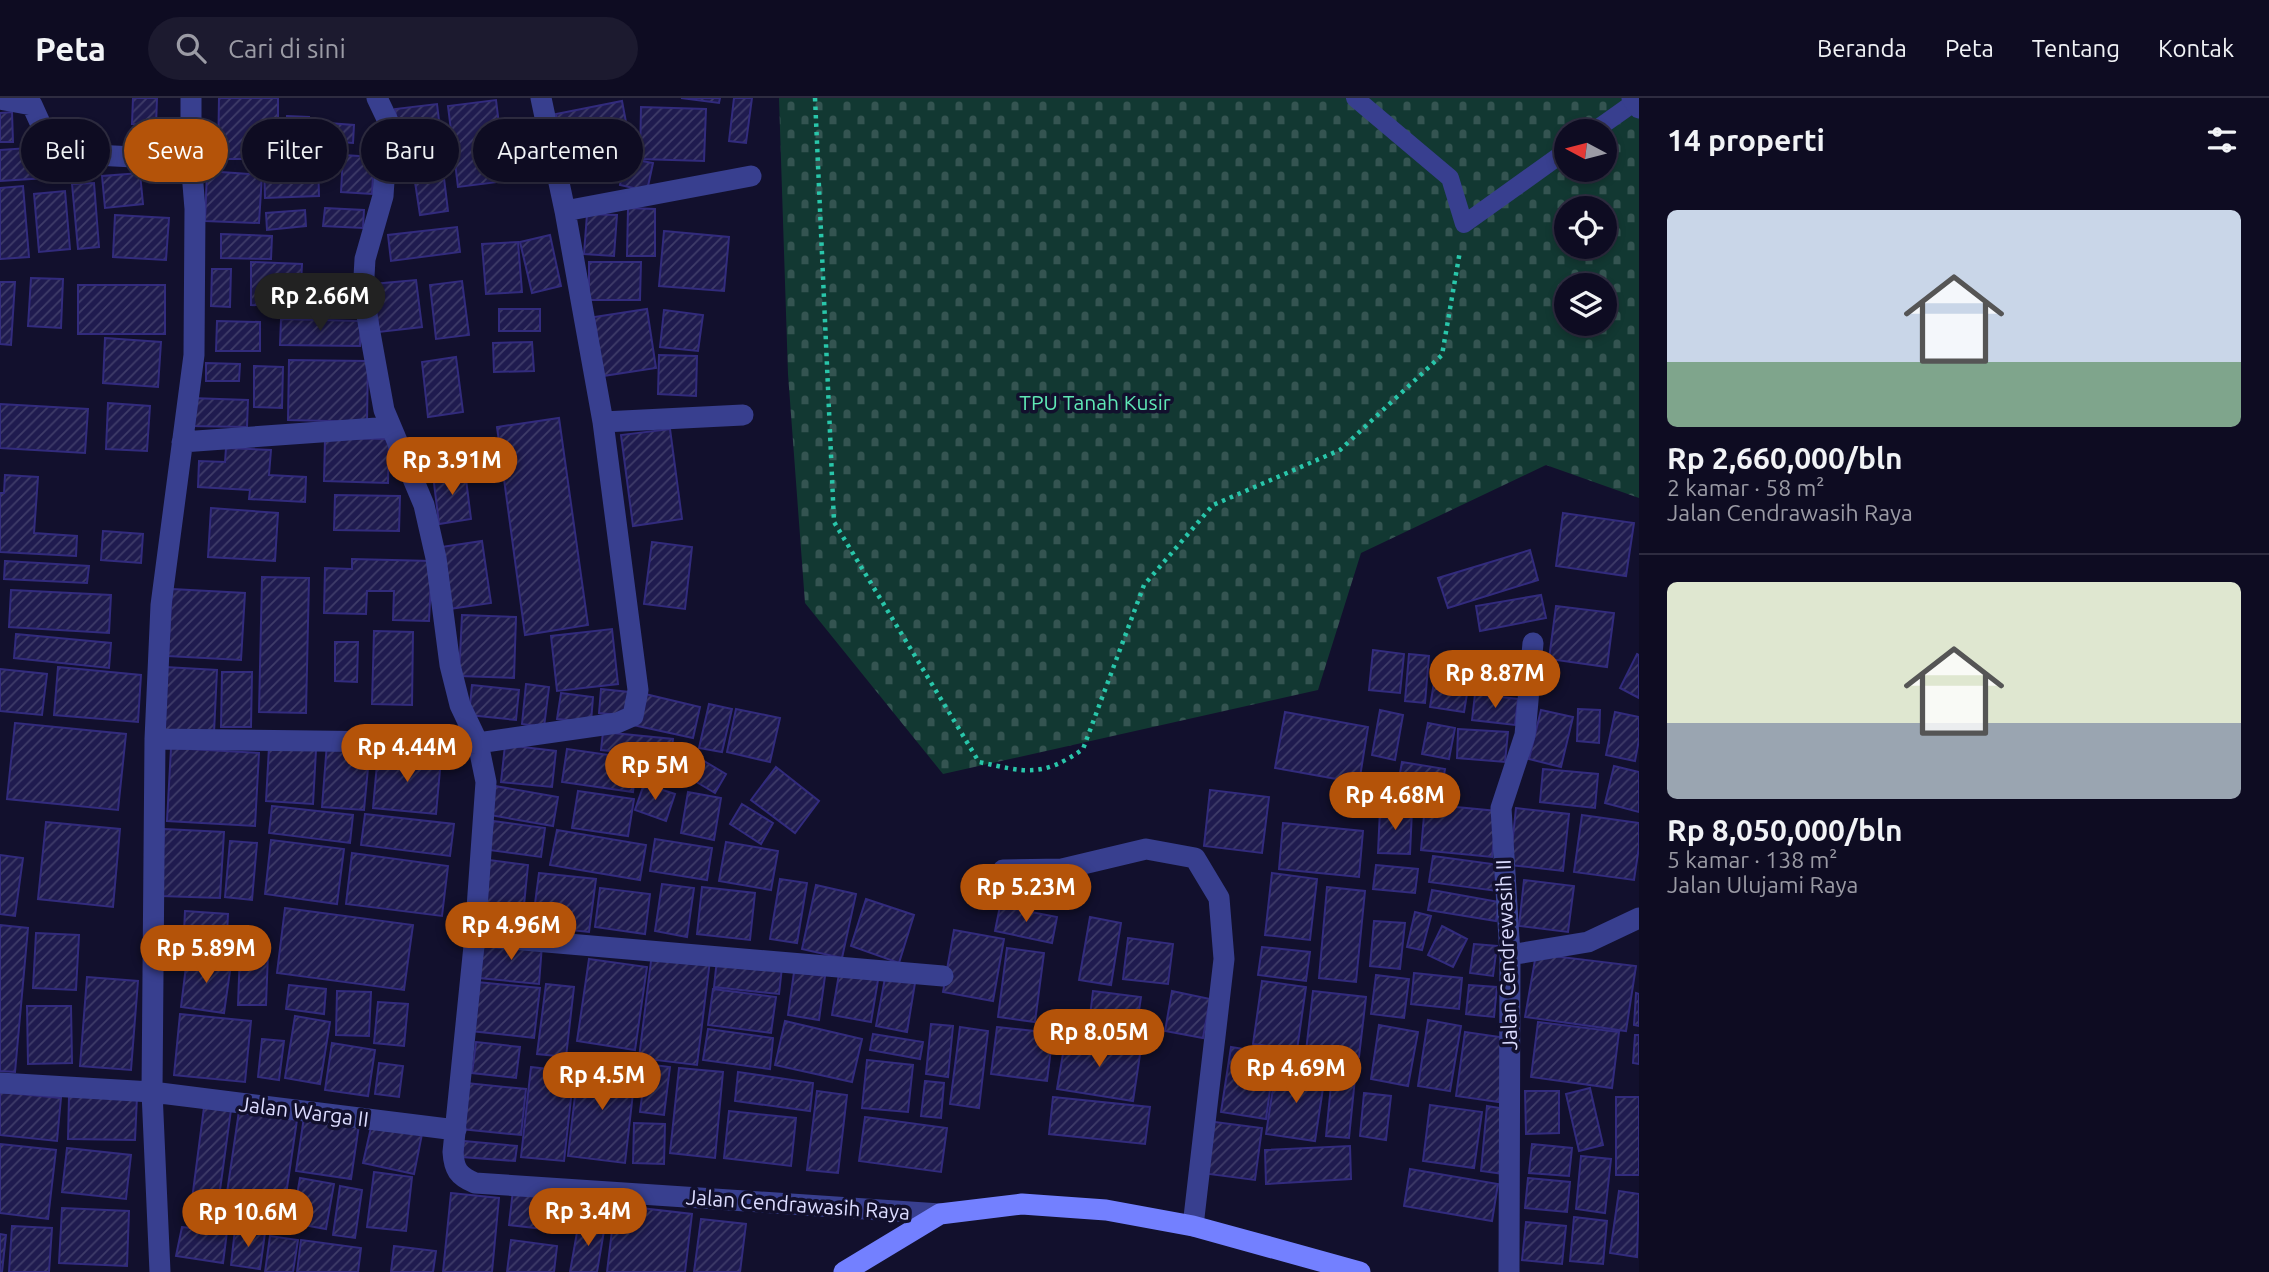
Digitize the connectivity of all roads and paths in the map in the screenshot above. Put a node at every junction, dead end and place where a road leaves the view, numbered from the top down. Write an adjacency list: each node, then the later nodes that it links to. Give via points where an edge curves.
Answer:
1 (191, 98): 8 (street)
2 (377, 98): 18 (street, Jalan Cendrawasih Raya, via 388,121 383,196 365,258 363,294)
3 (541, 98): 14 (street)
4 (816, 98): 15 (path, via 834,522 979,762 1026,772 1061,764 1083,750 1144,585 1213,505 1340,450 1441,355)
5 (1355, 98): 15 (lane, via 1450,177)
6 (0, 99): 10 (street, via 32,105 57,153)
7 (1635, 103): 9 (lane)
8 (191, 119)
9 (1612, 119)
10 (124, 156)
11 (1554, 160): 15 (lane)
12 (751, 176): 14 (street)
13 (193, 182): 19 (street, via 194,355)
14 (565, 211): 17 (street)
15 (1464, 224)
16 (743, 415): 17 (street)
17 (603, 422): 22 (street, via 638,690 632,716 617,723)
18 (391, 427): 19 (street); 22 (street, Jalan Cendrawasih Raya, via 424,505 450,665 460,705)
19 (182, 442): 21 (street, via 161,605)
20 (1533, 643): 26 (street, Jalan Cendrewasih II, via 1525,735 1501,808)
21 (155, 738): 22 (street); 29 (street)
22 (478, 743): 25 (street, Jalan Cendrawasih Raya, via 486,782)
23 (1003, 870): 32 (street, via 1062,869 1146,849 1195,858 1219,898 1224,959)
24 (1639, 918): 26 (street, via 1588,942)
25 (475, 936): 27 (street); 30 (street, Jalan Cendrawasih Raya)
26 (1510, 955): 36 (street, Jalan Cendrewasih II)
27 (943, 975)
28 (0, 1083): 29 (street, Jalan Warga II)
29 (152, 1092): 30 (street, Jalan Warga II); 33 (street)
30 (456, 1130): 31 (street, Jalan Cendrawasih Raya, via 454,1167 462,1178 475,1183)
31 (940, 1214): 32 (street, via 1022,1204 1106,1210); 34 (street)
32 (1193, 1226): 35 (street)
33 (160, 1272)
34 (844, 1272)
35 (1360, 1272)
36 (1508, 1272)

